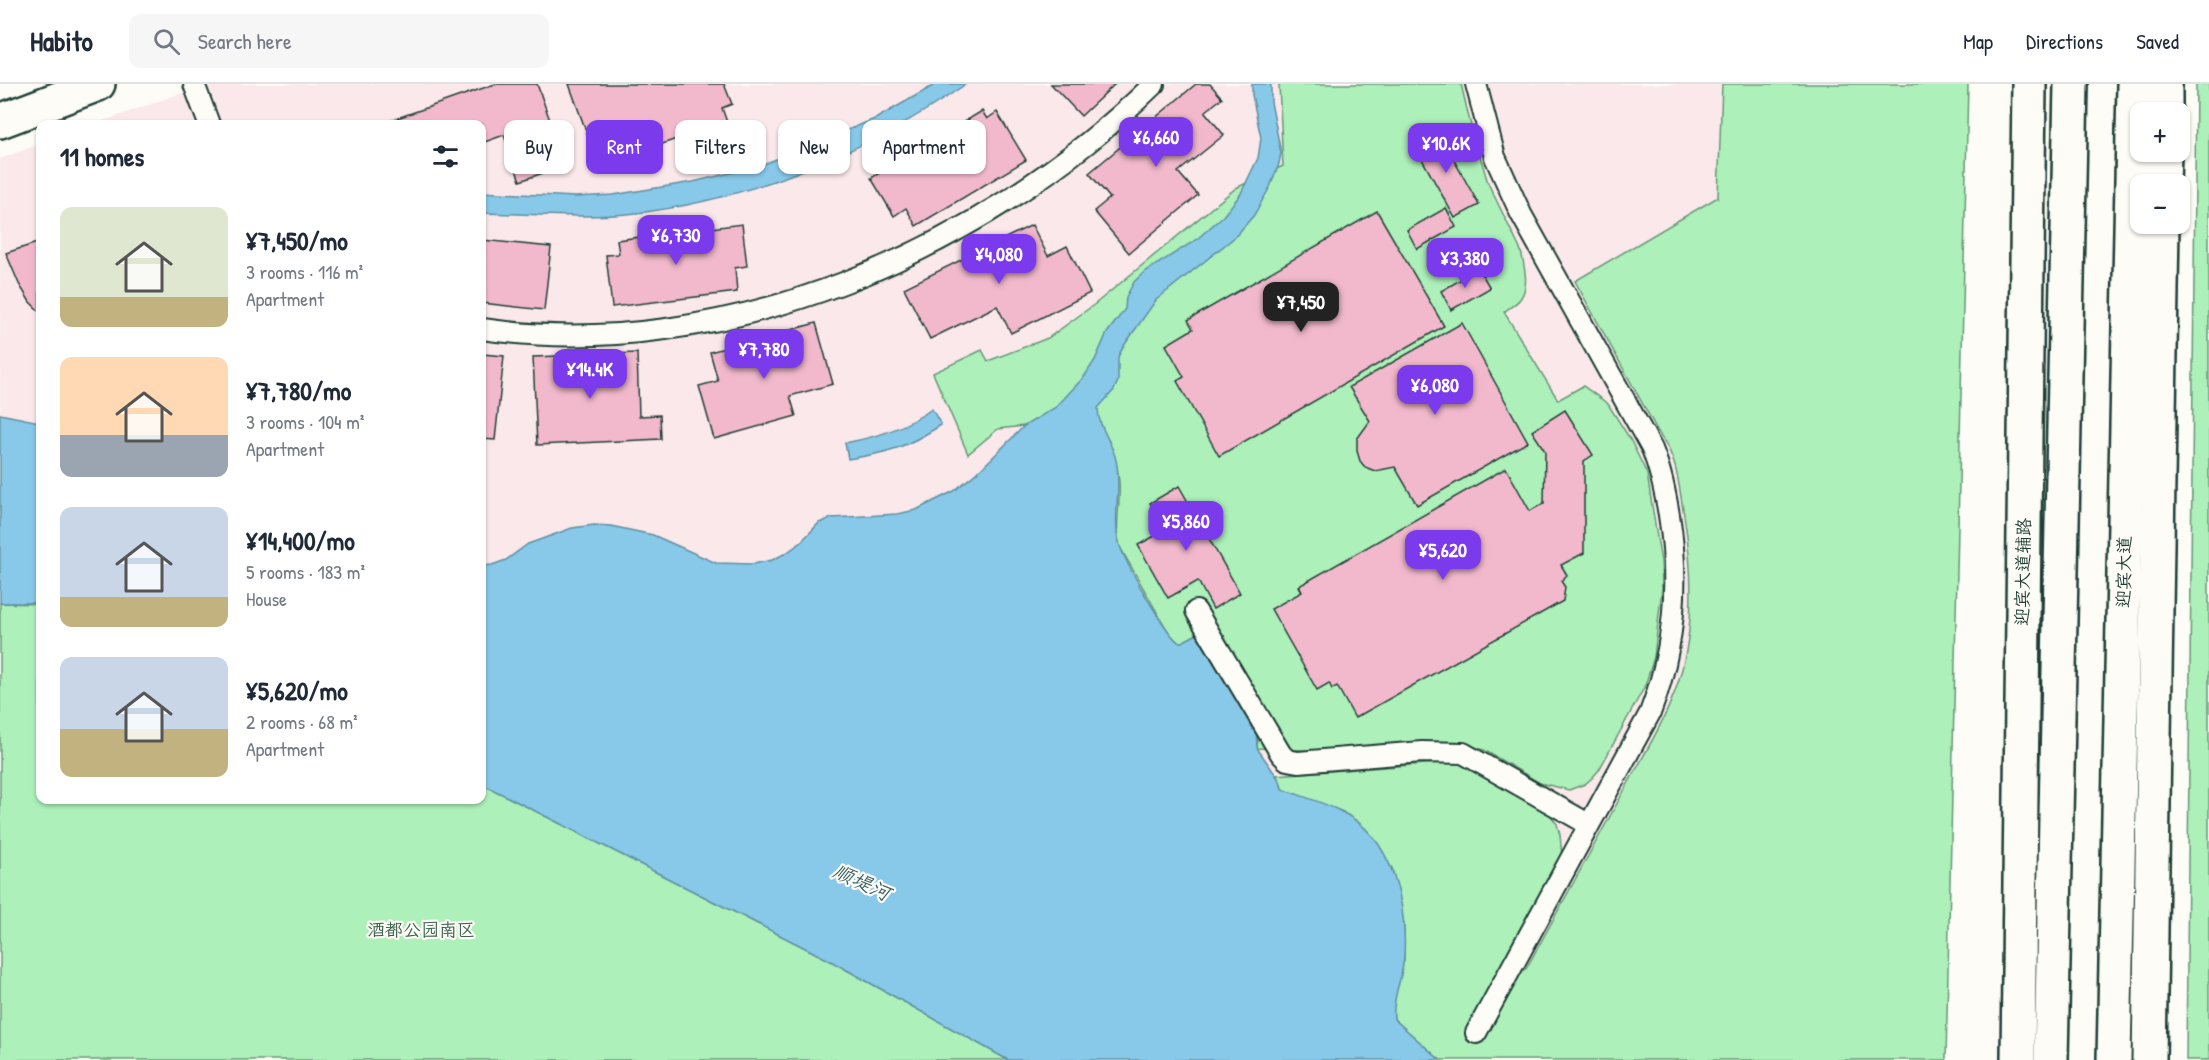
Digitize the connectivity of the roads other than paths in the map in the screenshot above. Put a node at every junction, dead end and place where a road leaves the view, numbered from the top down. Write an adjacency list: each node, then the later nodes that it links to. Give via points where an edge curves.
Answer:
1 (98, 84): 11 (main road)
2 (194, 84): 10 (lane)
3 (1154, 84): 13 (lane, via 1068,158 1000,204 939,240 798,299 665,330 540,334)
4 (1476, 84): 15 (lane, via 1494,157 1521,214 1652,449 1661,471 1670,521 1675,610 1662,681 1650,713)
5 (2029, 84): 17 (main road, 迎宾大道辅路)
6 (2072, 84): 18 (main road)
7 (2134, 84): 19 (main road, 迎宾大道)
8 (2165, 84): 9 (main road)
9 (2165, 102)
10 (207, 120)
11 (0, 121)
12 (2162, 234): 20 (main road)
13 (486, 328)
14 (1196, 611): 15 (lane, via 1287,760 1463,753)
15 (1588, 824): 16 (lane)
16 (1476, 1033)
17 (2018, 1060)
18 (2051, 1060)
19 (2114, 1060)
20 (2149, 1060)

